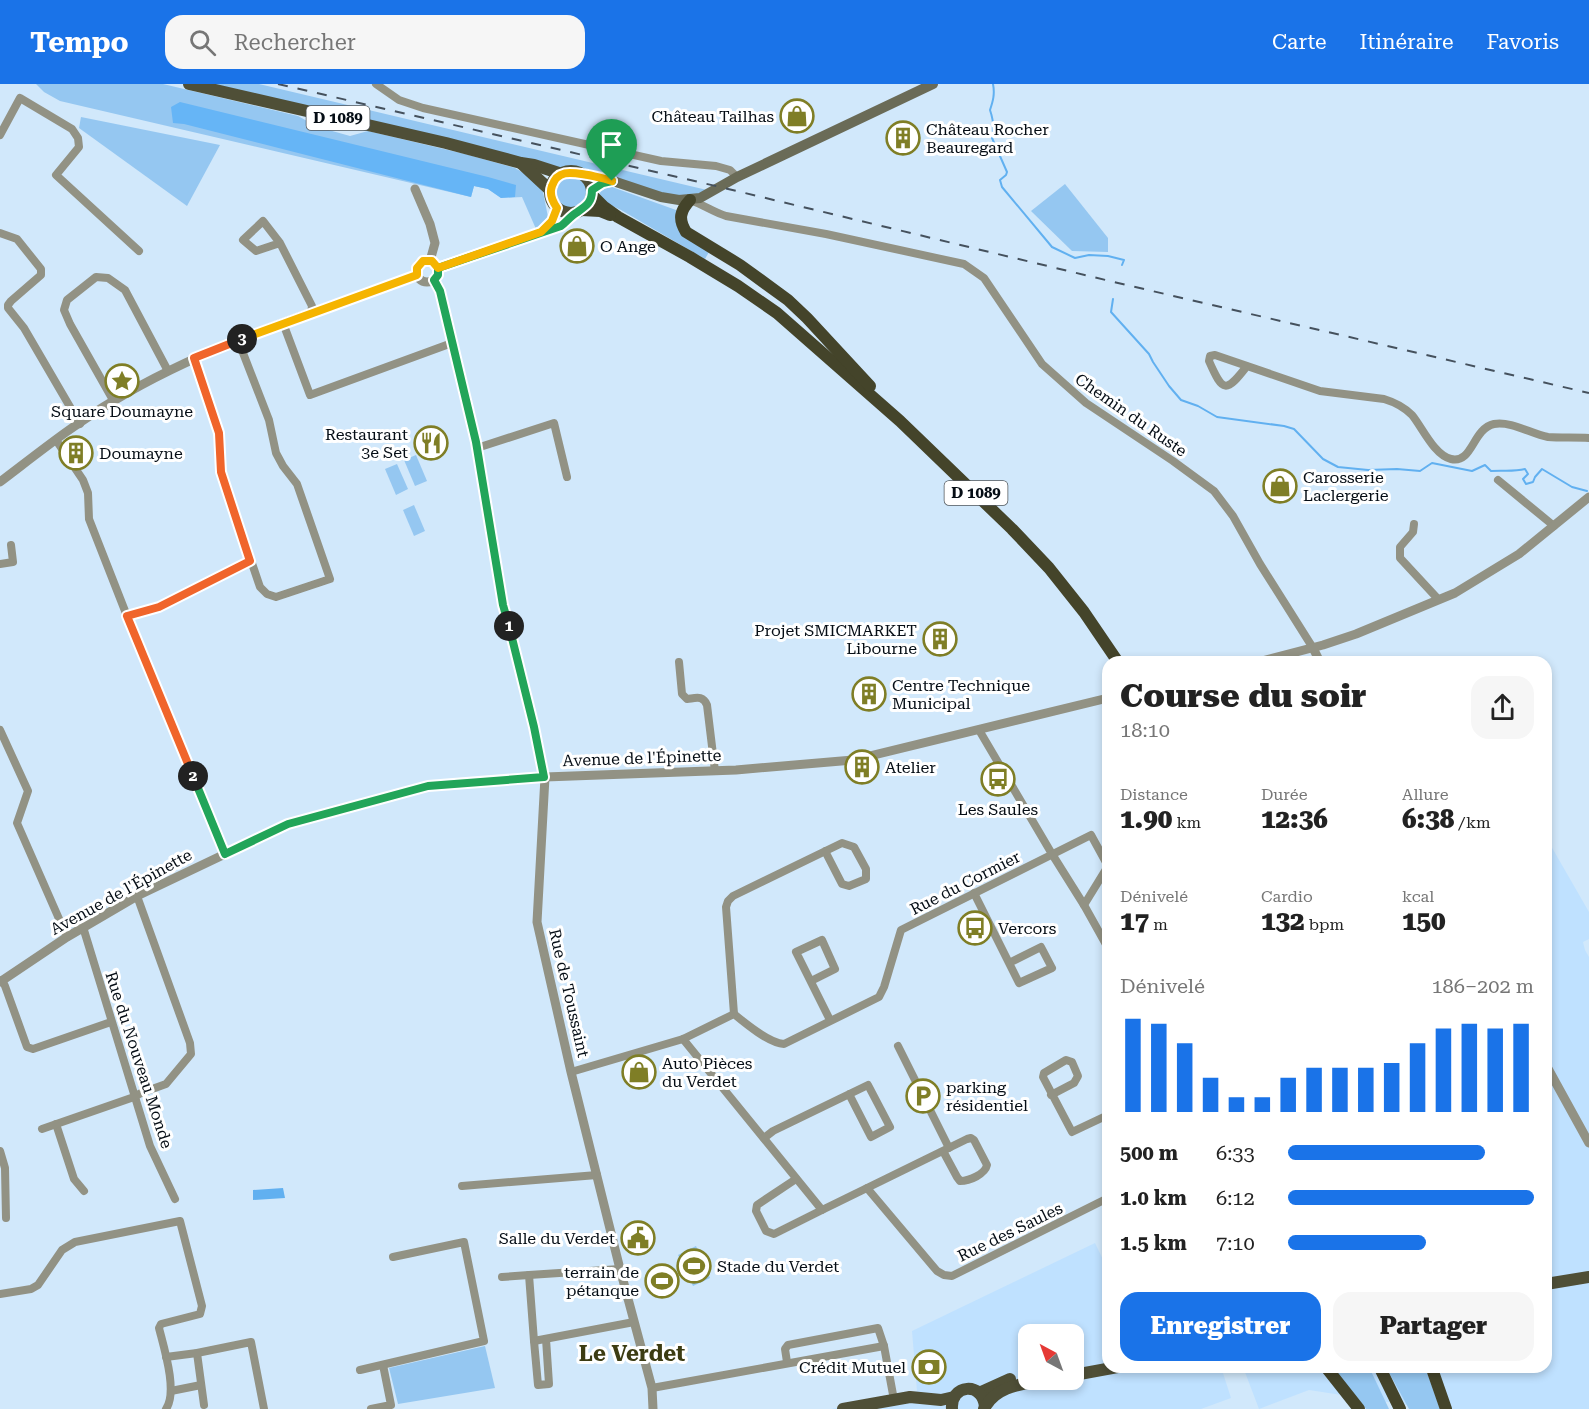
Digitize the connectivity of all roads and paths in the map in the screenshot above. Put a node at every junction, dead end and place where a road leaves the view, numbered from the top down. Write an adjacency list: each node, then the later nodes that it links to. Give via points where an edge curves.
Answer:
1 (189, 84): 5 (main road, D 1089)
2 (376, 84): 8 (street, via 399,100 423,108 661,161 716,166)
3 (933, 84): 8 (main road)
4 (0, 135): 20 (street, via 20,98 72,129 79,147 56,175)
5 (521, 163): 6 (main road, D 1089); 11 (main road, D 1089)
6 (562, 174): 7 (main road); 11 (main road)
7 (581, 174): 9 (main road); 12 (main road)
8 (737, 177): 13 (main road)
9 (612, 181): 12 (main road); 13 (main road, via 641,192)
10 (415, 189): 21 (street, via 435,243)
11 (550, 190): 14 (main road)
12 (592, 193): 15 (main road, via 590,201); 16 (highway, D 1089)
13 (690, 200): 33 (highway, D 1089, via 682,211 681,224 686,232 788,300); 49 (street, Chemin du Ruste, via 726,216 964,264 984,278 1042,364 1086,403 1214,491)
14 (557, 208): 15 (main road, via 563,212); 17 (street, via 552,221)
15 (579, 211): 16 (highway, D 1089, via 600,211); 17 (street, via 561,226)
16 (618, 217): 33 (highway, D 1089, via 700,263 777,313)
17 (541, 232): 22 (street)
18 (0, 233): 34 (street, via 17,238 41,269 41,275 8,308)
19 (279, 243): 19 (street, via 263,221 243,240 256,251); 25 (street, via 312,306)
20 (139, 251)
21 (430, 261): 22 (street); 23 (street, via 420,263)
22 (438, 268): 24 (street)
23 (417, 275): 24 (street, via 424,282); 25 (street)
24 (434, 280): 28 (street, Rue de Toussaint)
25 (311, 313): 26 (street)
26 (283, 323): 27 (street); 28 (street, via 310,395)
27 (238, 340): 29 (street); 45 (street, via 269,420 276,453 297,484 330,579 276,597 260,587)
28 (452, 343): 37 (street, Rue de Toussaint)
29 (194, 358): 31 (street); 45 (street, via 219,433 221,472)
30 (1248, 366): 30 (street, via 1226,386 1218,381 1209,361 1215,355); 35 (street, via 1320,391 1394,402 1411,414 1437,449 1451,459 1463,457 1483,430 1494,424 1550,437)
31 (168, 371): 32 (street); 32 (street, via 125,290 108,278 96,277 68,300 64,310)
32 (113, 400): 34 (street)
33 (900, 420): 50 (highway, D 1089, via 1048,568)
34 (80, 423): 36 (street)
35 (1589, 438)
36 (56, 440): 40 (street); 48 (street, via 83,480 89,519)
37 (477, 448): 38 (street, via 554,423); 58 (street, Rue de Toussaint, via 503,605)
38 (567, 477)
39 (1498, 480): 43 (street)
40 (0, 482)
41 (1589, 497): 43 (street)
42 (1414, 524): 47 (street, via 1400,547 1400,558)
43 (1554, 526): 47 (street, via 1520,554)
44 (11, 545): 46 (street, via 13,562)
45 (250, 561): 48 (street, via 159,607)
46 (0, 564)
47 (1438, 600): 49 (street)
48 (127, 616): 60 (street)
49 (1313, 648): 51 (street); 52 (street)
50 (1114, 656)
51 (1282, 656)
52 (1317, 656)
53 (679, 662): 57 (street, via 682,694 687,699 700,697 707,705)
54 (1102, 699): 56 (street, Avenue de l'Épinette)
55 (0, 730): 68 (street, via 28,791 17,823)
56 (979, 730): 57 (street, Avenue de l'Épinette, via 853,760); 61 (street)
57 (715, 771): 58 (street, Avenue de l'Épinette)
58 (544, 777): 60 (street, Avenue de l'Épinette, via 428,786 288,824); 78 (street, Rue de Toussaint, via 537,922)
59 (825, 851): 59 (street, via 842,884 849,886 866,879 866,869 854,847 842,843); 73 (street, via 728,901)
60 (225, 854): 65 (street, Avenue de l'Épinette)
61 (1052, 854): 62 (street, via 1091,835); 64 (street, Rue du Cormier); 66 (street)
62 (1102, 855)
63 (1102, 876): 66 (street)
64 (974, 893): 70 (street); 74 (street, Rue du Cormier, via 901,930 879,996)
65 (137, 896): 67 (street, Avenue de l'Épinette); 82 (street, via 191,1054 166,1084)
66 (1084, 905): 69 (street)
67 (83, 927): 68 (street, Avenue de l'Épinette); 75 (street, Rue du Nouveau Monde)
68 (67, 936): 71 (street, Avenue de l'Épinette)
69 (1102, 937)
70 (1009, 963): 70 (street, via 1019,983 1052,968 1041,947)
71 (1, 981): 75 (street, via 27,1047)
72 (811, 981): 72 (street, via 835,969 822,940 796,952); 74 (street)
73 (734, 1014): 74 (street, Rue du Cormier, via 784,1044); 76 (street)
74 (830, 1020)
75 (111, 1022): 82 (street, Rue du Nouveau Monde)
76 (683, 1040): 78 (street); 86 (street)
77 (898, 1046): 88 (street)
78 (571, 1072): 90 (street, Rue de Toussaint)
79 (1552, 1076): 87 (street)
80 (849, 1094): 80 (street, via 872,1137 890,1127 868,1085); 86 (street)
81 (1051, 1095): 81 (street, via 1074,1083 1078,1076 1072,1062 1066,1060 1044,1072 1042,1077); 83 (street, via 1072,1132)
82 (134, 1097): 84 (street); 95 (street, Rue du Nouveau Monde, via 150,1146)
83 (1102, 1118)
84 (56, 1124): 85 (street); 94 (street, via 74,1179)
85 (42, 1129)
86 (764, 1138): 91 (street)
87 (1589, 1143)
88 (946, 1150): 88 (street, via 972,1138 987,1168 960,1181); 93 (street)
89 (0, 1151): 98 (street, via 5,1168)
90 (597, 1175): 92 (street); 100 (street, Rue de Toussaint)
91 (796, 1179): 97 (street); 97 (street, via 757,1205 766,1231 774,1234)
92 (462, 1186)
93 (867, 1188): 96 (street, Rue des Saules, via 937,1271 952,1276); 97 (street)
94 (84, 1191)
95 (175, 1199)
96 (1102, 1201)
97 (822, 1210)
98 (6, 1218)
99 (393, 1257): 116 (street, via 464,1242 484,1341)
100 (620, 1269): 101 (street); 108 (street, Rue de Toussaint)
101 (529, 1275): 102 (street); 110 (street)
102 (502, 1277)
103 (1589, 1277): 104 (main road)
104 (1552, 1283)
105 (1589, 1285): 106 (main road)
106 (1552, 1291)
107 (0, 1294): 113 (street, via 38,1285 62,1250 75,1242 180,1221 202,1306 200,1314 161,1324)
108 (634, 1322): 109 (street); 127 (street, Rue de Toussaint)
109 (546, 1339): 110 (street); 110 (street, via 549,1384 538,1385)
110 (534, 1341)
111 (884, 1346): 114 (street); 114 (street, via 878,1328 788,1345); 131 (street)
112 (197, 1353): 113 (street); 126 (street); 135 (street, via 251,1342)
113 (166, 1357): 128 (street)
114 (787, 1362): 127 (street)
115 (1102, 1363): 117 (main road)
116 (383, 1365): 118 (street); 136 (street, via 391,1405)
117 (1084, 1366)
118 (360, 1370)
119 (1102, 1370): 120 (main road)
120 (1084, 1373)
121 (1331, 1373): 140 (highway)
122 (1382, 1373): 141 (highway)
123 (1433, 1373): 142 (highway)
124 (1018, 1378): 129 (main road)
125 (1018, 1384): 133 (main road, via 992,1397)
126 (201, 1385): 128 (street); 132 (street)
127 (652, 1388): 137 (street, Rue de Toussaint)
128 (171, 1391): 134 (street)
129 (979, 1393): 130 (main road, via 965,1389 957,1393); 133 (main road)
130 (953, 1403): 131 (main road, via 910,1397)
131 (891, 1404): 138 (main road); 139 (main road, via 930,1404)
132 (204, 1405)
133 (984, 1408)
134 (166, 1409)
135 (264, 1409)
136 (371, 1409)
137 (652, 1409)
138 (843, 1409)
139 (944, 1409)
140 (1359, 1409)
141 (1400, 1409)
142 (1446, 1409)

